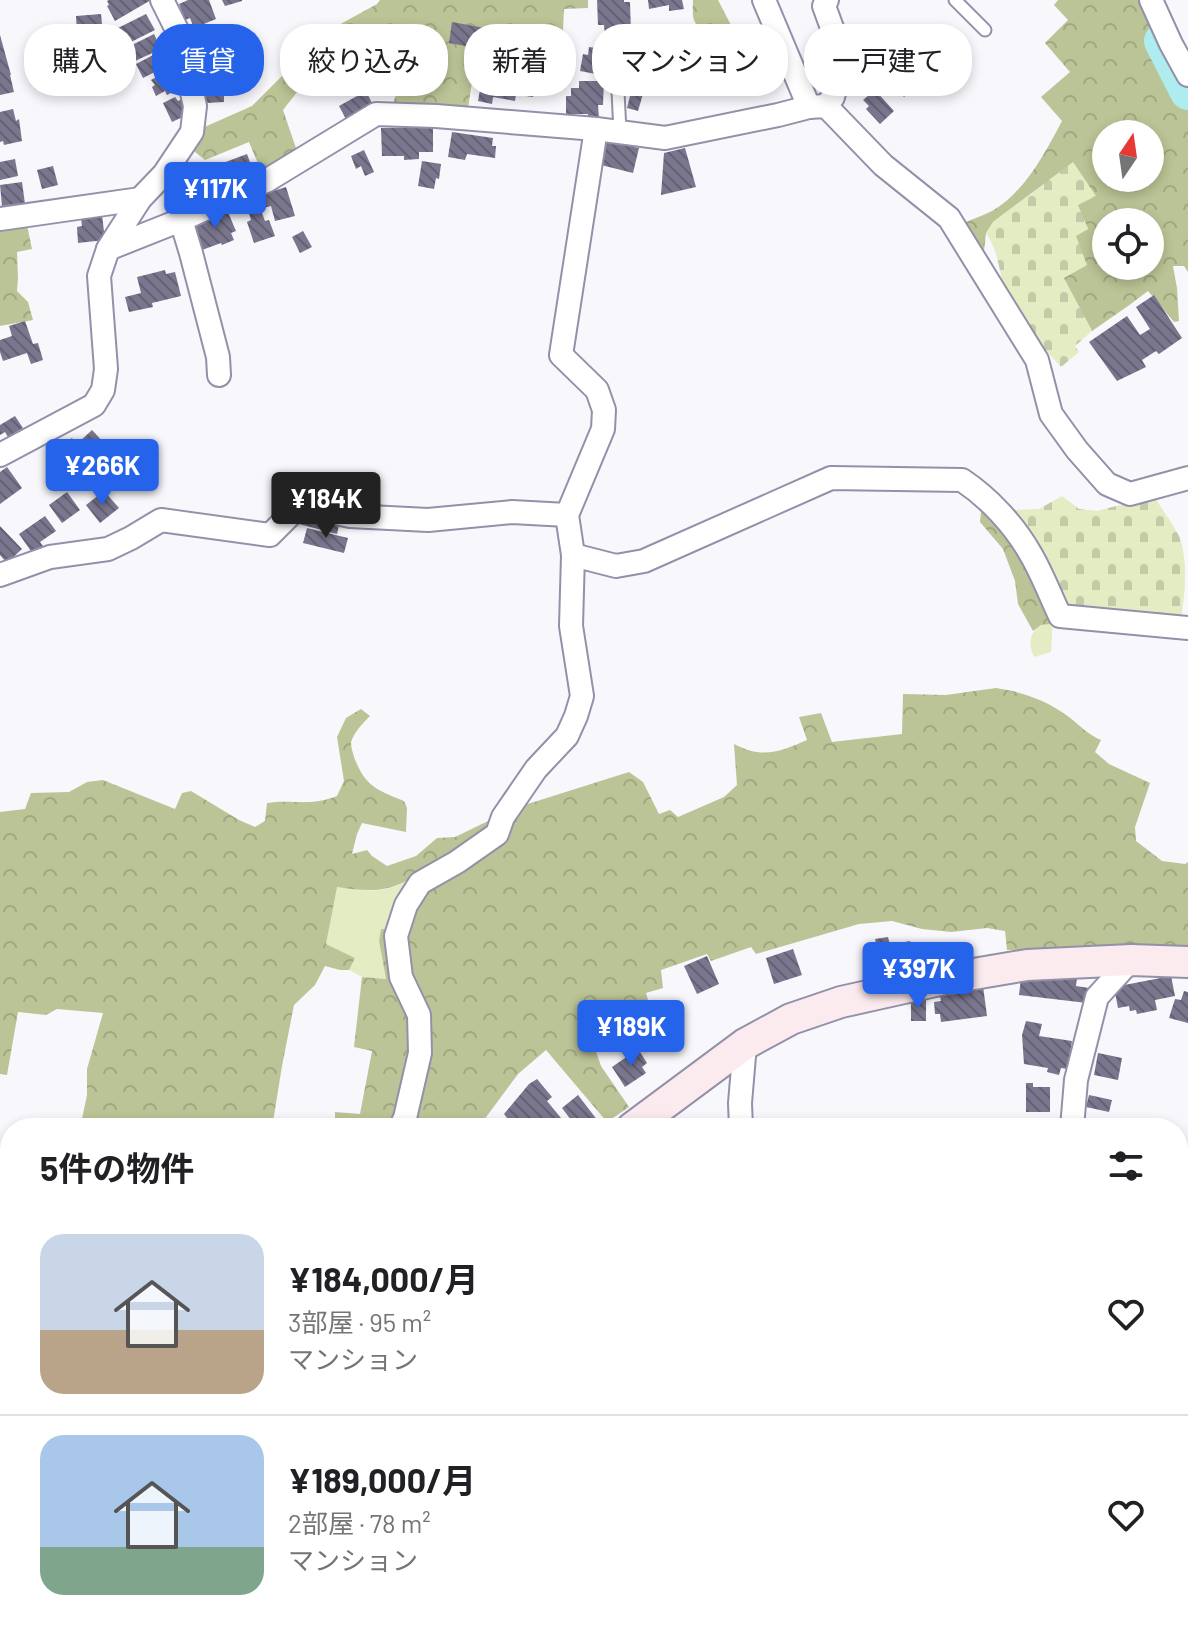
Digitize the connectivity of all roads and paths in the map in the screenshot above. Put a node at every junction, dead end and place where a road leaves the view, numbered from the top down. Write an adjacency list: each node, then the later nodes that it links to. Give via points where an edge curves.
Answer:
1 (162, 0): 12 (street, via 179,34 195,106 192,132)
2 (764, 0): 9 (street)
3 (827, 0): 9 (street, via 824,6 843,58 833,97)
4 (955, 0): 6 (lane)
5 (1151, 0): 7 (street)
6 (985, 30)
7 (1188, 75)
8 (618, 96): 11 (lane)
9 (817, 106): 11 (street, via 665,138); 18 (street, via 949,218 1037,360 1051,414 1107,484 1130,494)
10 (596, 129): 11 (street); 14 (street, via 376,114 266,181); 19 (street, via 561,355 597,390 604,420)
11 (620, 132)
12 (140, 199): 13 (street); 15 (street)
13 (0, 219)
14 (181, 220): 15 (street); 16 (street)
15 (108, 249): 17 (street, via 99,276 103,390 94,405)
16 (219, 375)
17 (0, 455)
18 (1188, 478)
19 (567, 515): 20 (street); 21 (street, via 512,512 428,520 297,508 270,535 161,520 108,549 50,557)
20 (573, 555): 22 (street, via 616,566 644,561 831,478 962,480 1005,519 1030,552 1060,616); 26 (street, via 571,626 582,696 567,736 536,769 497,834 420,883 396,936 401,977 419,1015 420,1053)
21 (0, 575)
22 (1188, 628)
23 (1131, 960): 24 (street); 25 (street, via 1027,965 944,979 841,1002 791,1019); 29 (street, via 1097,997 1076,1080)
24 (1188, 962)
25 (745, 1044): 27 (street); 28 (street)
26 (405, 1118)
27 (645, 1118)
28 (741, 1118)
29 (1073, 1118)

